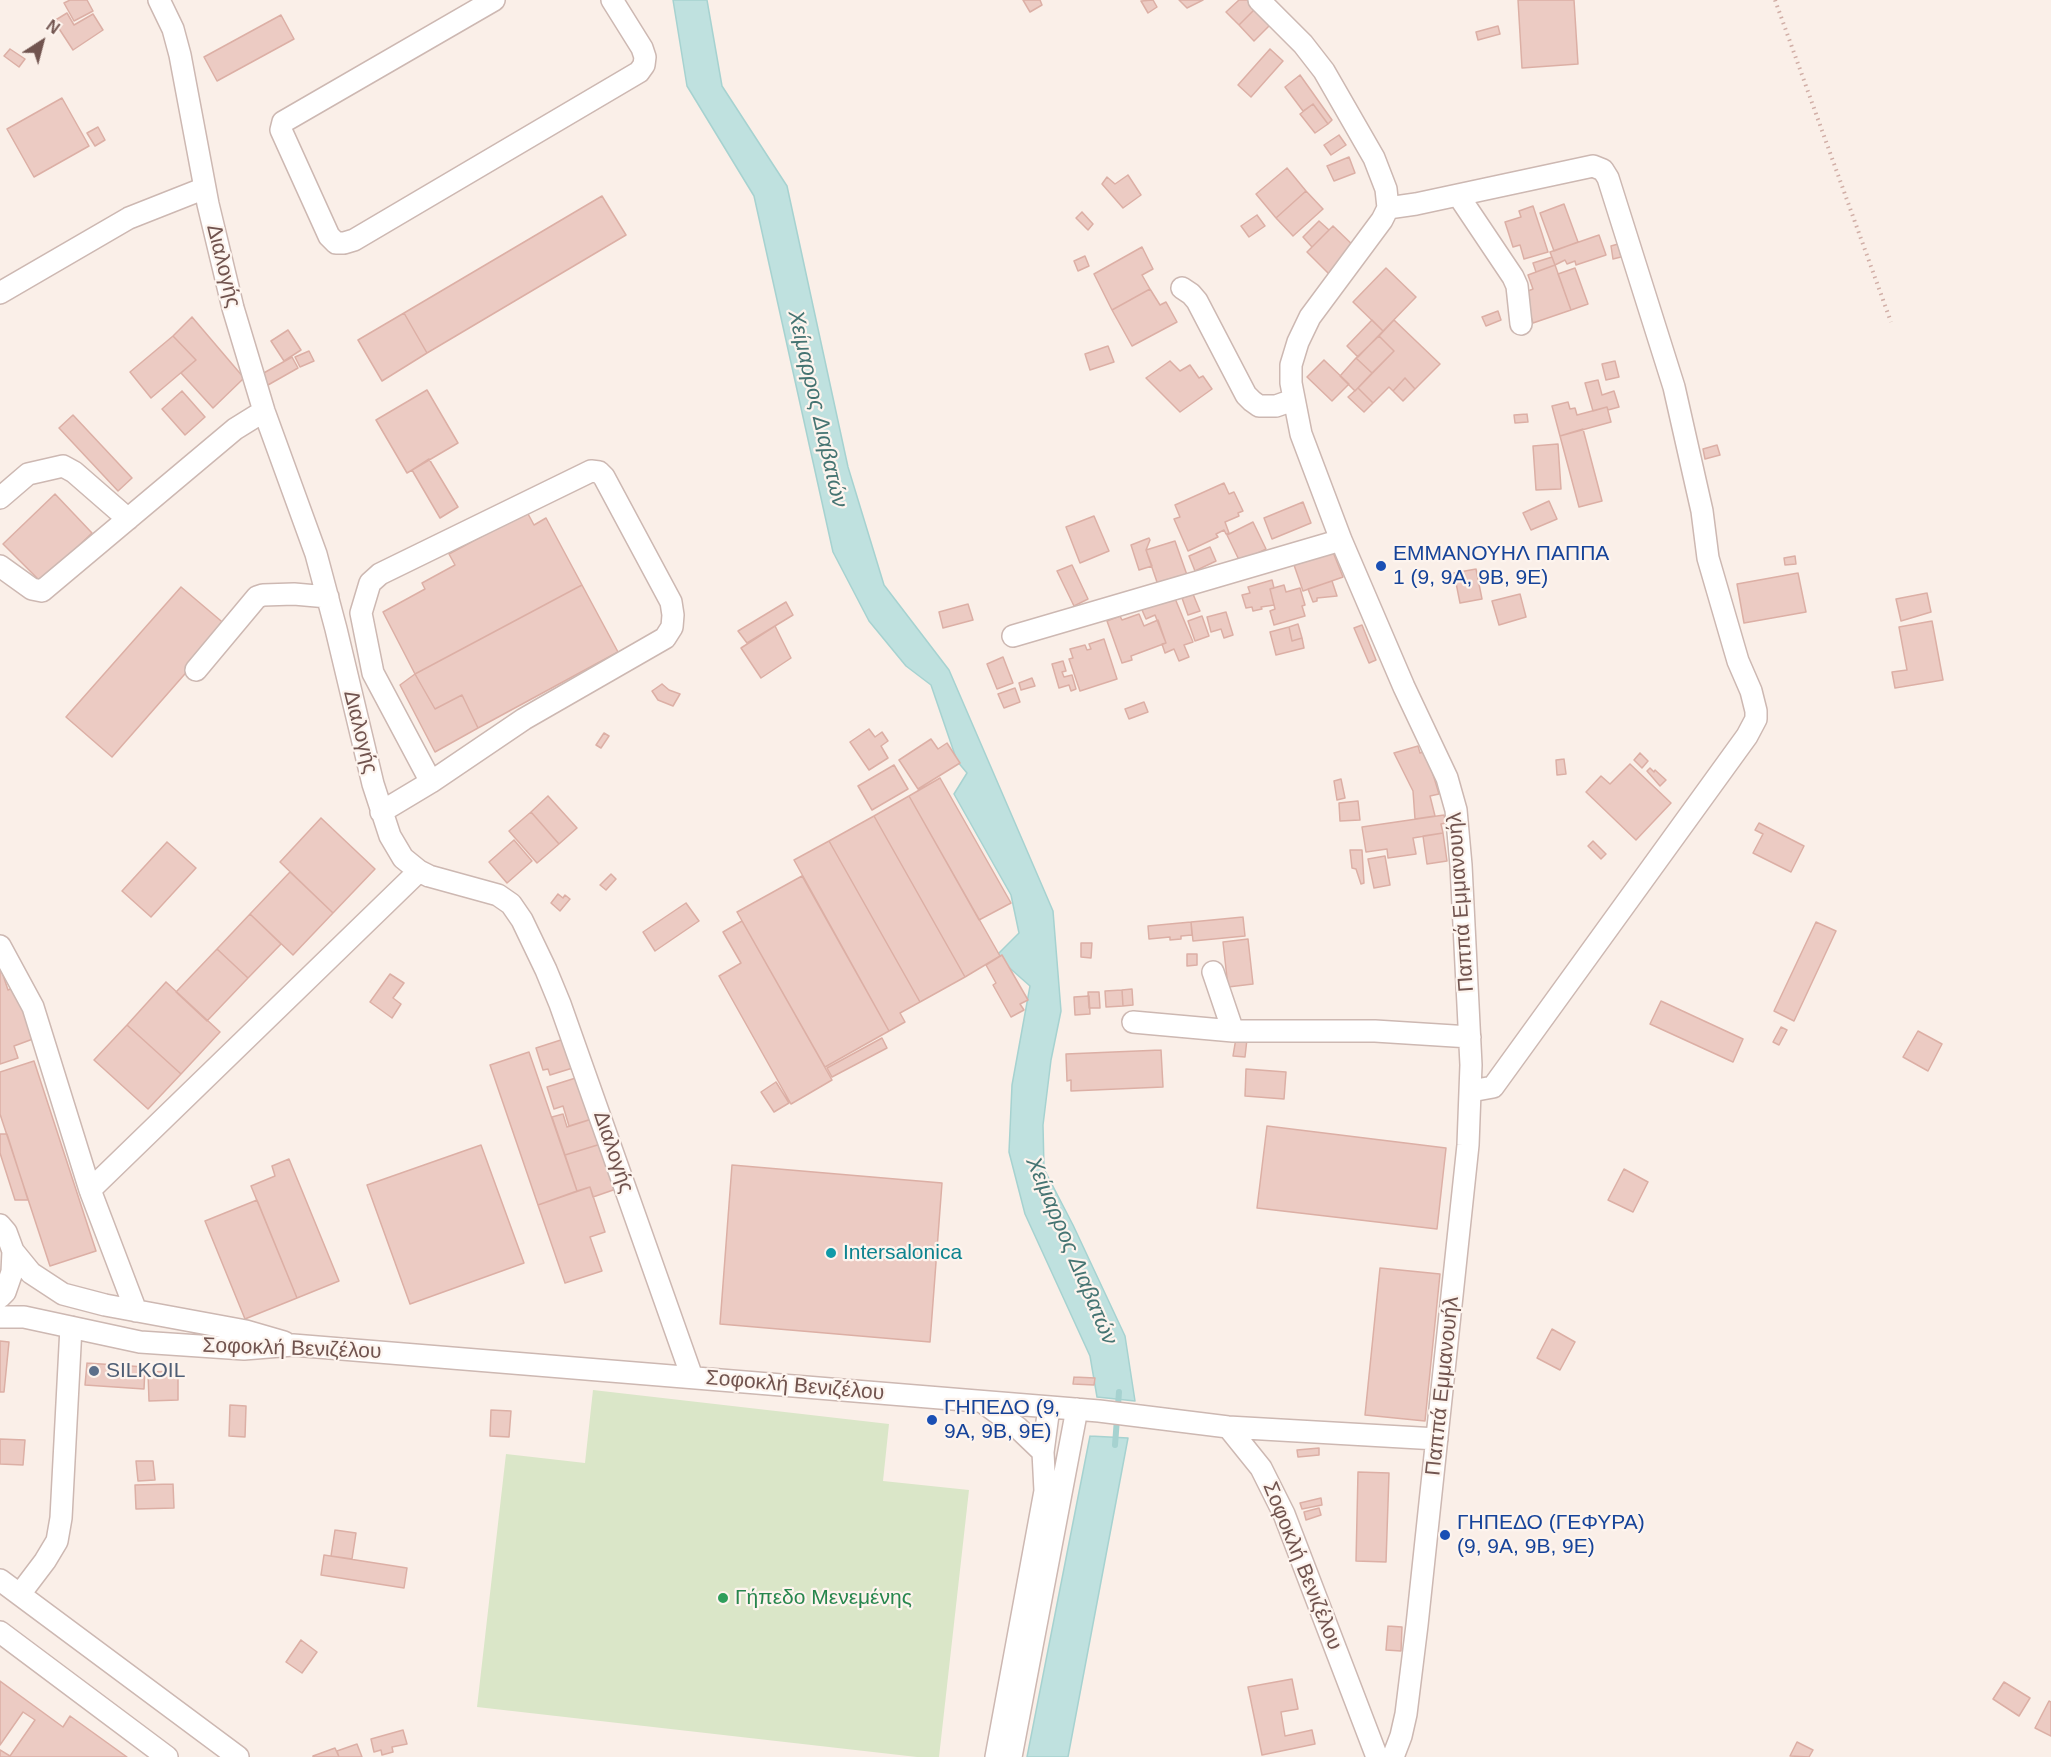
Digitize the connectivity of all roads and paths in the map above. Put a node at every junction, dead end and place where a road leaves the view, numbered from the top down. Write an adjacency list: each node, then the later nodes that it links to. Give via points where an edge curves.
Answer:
1 (159, 0): 6 (street, Διαλογής, via 180,55)
2 (494, 0): 3 (street, via 283,122 281,130 329,236 336,243 354,240 639,72 645,57 642,48)
3 (612, 0)
4 (1259, 0): 8 (street, via 1324,71 1374,158 1386,189)
5 (1775, 0): 11 (path)
6 (205, 188): 10 (street, via 129,218); 14 (street, Διαλογής, via 233,308)
7 (1458, 195): 8 (street); 12 (street, via 1513,277); 30 (street, via 1593,166 1603,170 1608,178 1674,387 1702,511 1708,558 1738,661 1755,702 1756,719 1493,1087)
8 (1388, 208): 13 (street, Παππά Εμμανουήλ, via 1310,317 1292,365)
9 (1182, 288): 13 (street, via 1197,301 1246,395 1258,406 1276,406)
10 (0, 293)
11 (1891, 322)
12 (1521, 324)
13 (1293, 400): 17 (street, Παππά Εμμανουήλ, via 1301,434)
14 (264, 411): 16 (street, via 235,429); 19 (street, Διαλογής)
15 (0, 498): 16 (street, via 28,474 63,466)
16 (128, 519): 18 (street, via 42,591 32,589)
17 (1341, 540): 20 (street); 29 (street, Παππά Εμμανουήλ, via 1454,798)
18 (0, 566)
19 (328, 597): 21 (street, via 256,597); 23 (street, Διαλογής)
20 (1013, 636)
21 (196, 670)
22 (431, 782): 22 (street, via 531,716 665,638 672,627 671,602 599,472 580,476 380,573 370,583 361,613 373,673); 23 (street)
23 (381, 812): 24 (street, Διαλογής, via 394,844)
24 (419, 871): 31 (street); 39 (street, Διαλογής, via 498,895 511,904 522,920 560,1004)
25 (0, 946): 31 (street, via 33,1007)
26 (1213, 972): 28 (street)
27 (1133, 1022): 28 (street)
28 (1233, 1031): 29 (street, via 1374,1030)
29 (1470, 1037): 30 (street, Παππά Εμμανουήλ)
30 (1471, 1092): 44 (street, Παππά Εμμανουήλ)
31 (90, 1190): 35 (street)
32 (0, 1225): 33 (street)
33 (12, 1251): 34 (street, via 12,1272); 35 (street, via 30,1273 63,1294)
34 (0, 1297)
35 (136, 1311): 38 (street, via 246,1331)
36 (0, 1317): 37 (street, Σοφοκλή Βενιζέλου, via 24,1317)
37 (71, 1327): 38 (street, Σοφοκλή Βενιζέλου, via 140,1342 244,1349); 47 (street, via 57,1541)
38 (293, 1345): 39 (street, Σοφοκλή Βενιζέλου)
39 (692, 1377): 40 (street, Σοφοκλή Βενιζέλου)
40 (981, 1401): 41 (street, Σοφοκλή Βενιζέλου); 45 (street)
41 (1049, 1407): 42 (street, Σοφοκλή Βενιζέλου); 45 (street)
42 (1077, 1409): 43 (street, Σοφοκλή Βενιζέλου); 52 (street)
43 (1228, 1427): 44 (street); 53 (street, Σοφοκλή Βενιζέλου, via 1261,1468 1284,1514)
44 (1437, 1439): 54 (street, Παππά Εμμανουήλ, via 1406,1714)
45 (1043, 1452): 51 (street, via 1045,1491)
46 (0, 1580): 47 (street)
47 (20, 1594): 50 (street)
48 (0, 1632): 49 (street)
49 (167, 1757)
50 (238, 1757)
51 (996, 1757)
52 (1011, 1757)
53 (1377, 1757)
54 (1393, 1757)

